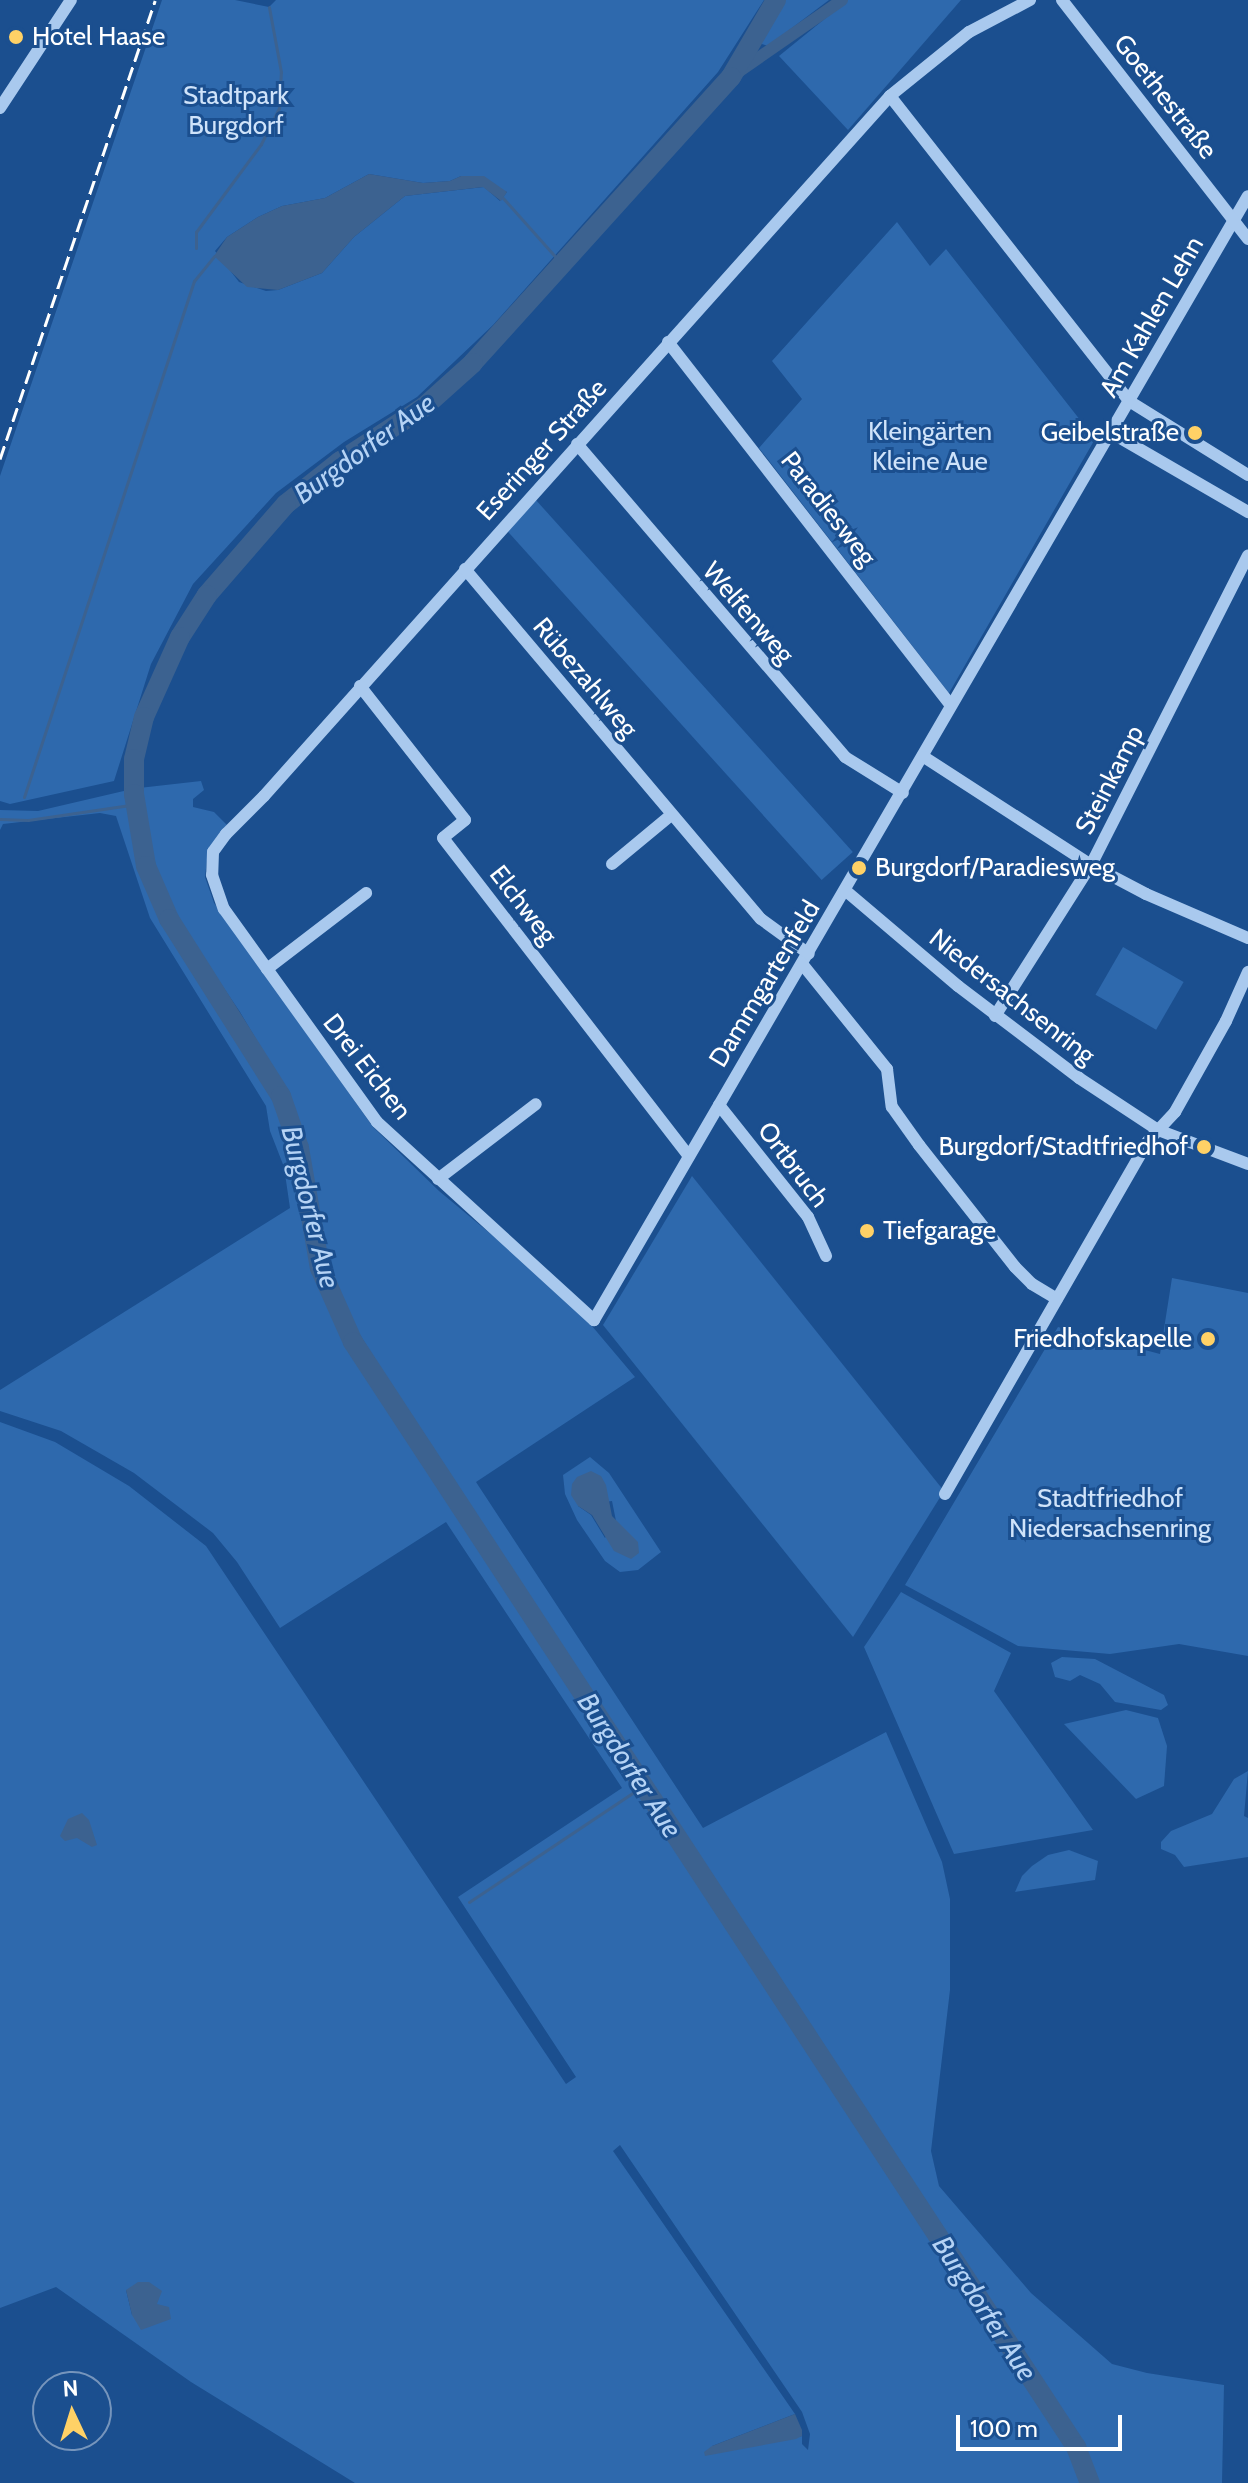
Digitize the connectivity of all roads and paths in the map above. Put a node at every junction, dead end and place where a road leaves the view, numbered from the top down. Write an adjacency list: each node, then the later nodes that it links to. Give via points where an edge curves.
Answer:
1 (71, 0): 5 (street)
2 (1030, 0): 4 (street, Eseringer Straße, via 969,32)
3 (1062, 0): 7 (street, Goethestraße)
4 (890, 96): 9 (street, Eseringer Straße); 10 (street)
5 (3, 99)
6 (1248, 196): 7 (street, Am Kahlen Lehn)
7 (1233, 222): 8 (street, Goethestraße); 10 (street, Am Kahlen Lehn)
8 (1248, 239)
9 (668, 342): 12 (street, Eseringer Straße); 19 (street, Paradiesweg)
10 (1129, 401): 11 (street, Am Kahlen Lehn); 13 (street)
11 (1110, 432): 14 (street); 17 (street, Am Kahlen Lehn)
12 (577, 444): 16 (street, Eseringer Straße); 21 (street, Welfenweg, via 845,757)
13 (1248, 475)
14 (1248, 512)
15 (1248, 556): 25 (street, Steinkamp)
16 (465, 569): 18 (street, Eseringer Straße); 22 (street, Rübezahlweg)
17 (972, 668): 19 (street, Dammgartenfeld)
18 (360, 686): 23 (street, Eseringer Straße); 36 (street, Elchweg, via 465,820 443,838)
19 (951, 705): 20 (street, Dammgartenfeld)
20 (924, 757): 21 (street, Dammgartenfeld); 25 (street)
21 (903, 793): 26 (street, Dammgartenfeld)
22 (671, 815): 24 (street); 29 (street, Rübezahlweg, via 761,919)
23 (226, 834): 30 (street, Drei Eichen, via 213,852 212,875 224,909)
24 (612, 864)
25 (1091, 865): 28 (street); 32 (street, Steinkamp)
26 (846, 891): 29 (street, Dammgartenfeld); 32 (street, Niedersachsenring)
27 (366, 893): 30 (street)
28 (1248, 938)
29 (806, 960): 34 (street, Dammgartenfeld); 40 (street, Rübezahlweg, via 887,1069 892,1107 919,1145 1015,1267)
30 (267, 969): 38 (street, Drei Eichen, via 377,1122)
31 (1248, 972): 35 (street, via 1175,1112)
32 (995, 1016): 35 (street, Niedersachsenring)
33 (536, 1104): 38 (street)
34 (719, 1105): 36 (street, Dammgartenfeld); 39 (street, Ortbruch, via 808,1217)
35 (1158, 1130): 37 (street, Niedersachsenring); 40 (street)
36 (689, 1156): 41 (street, Dammgartenfeld)
37 (1248, 1164)
38 (438, 1179): 41 (street, Drei Eichen)
39 (826, 1256)
40 (1057, 1299): 42 (street)
41 (594, 1320)
42 (945, 1494)

